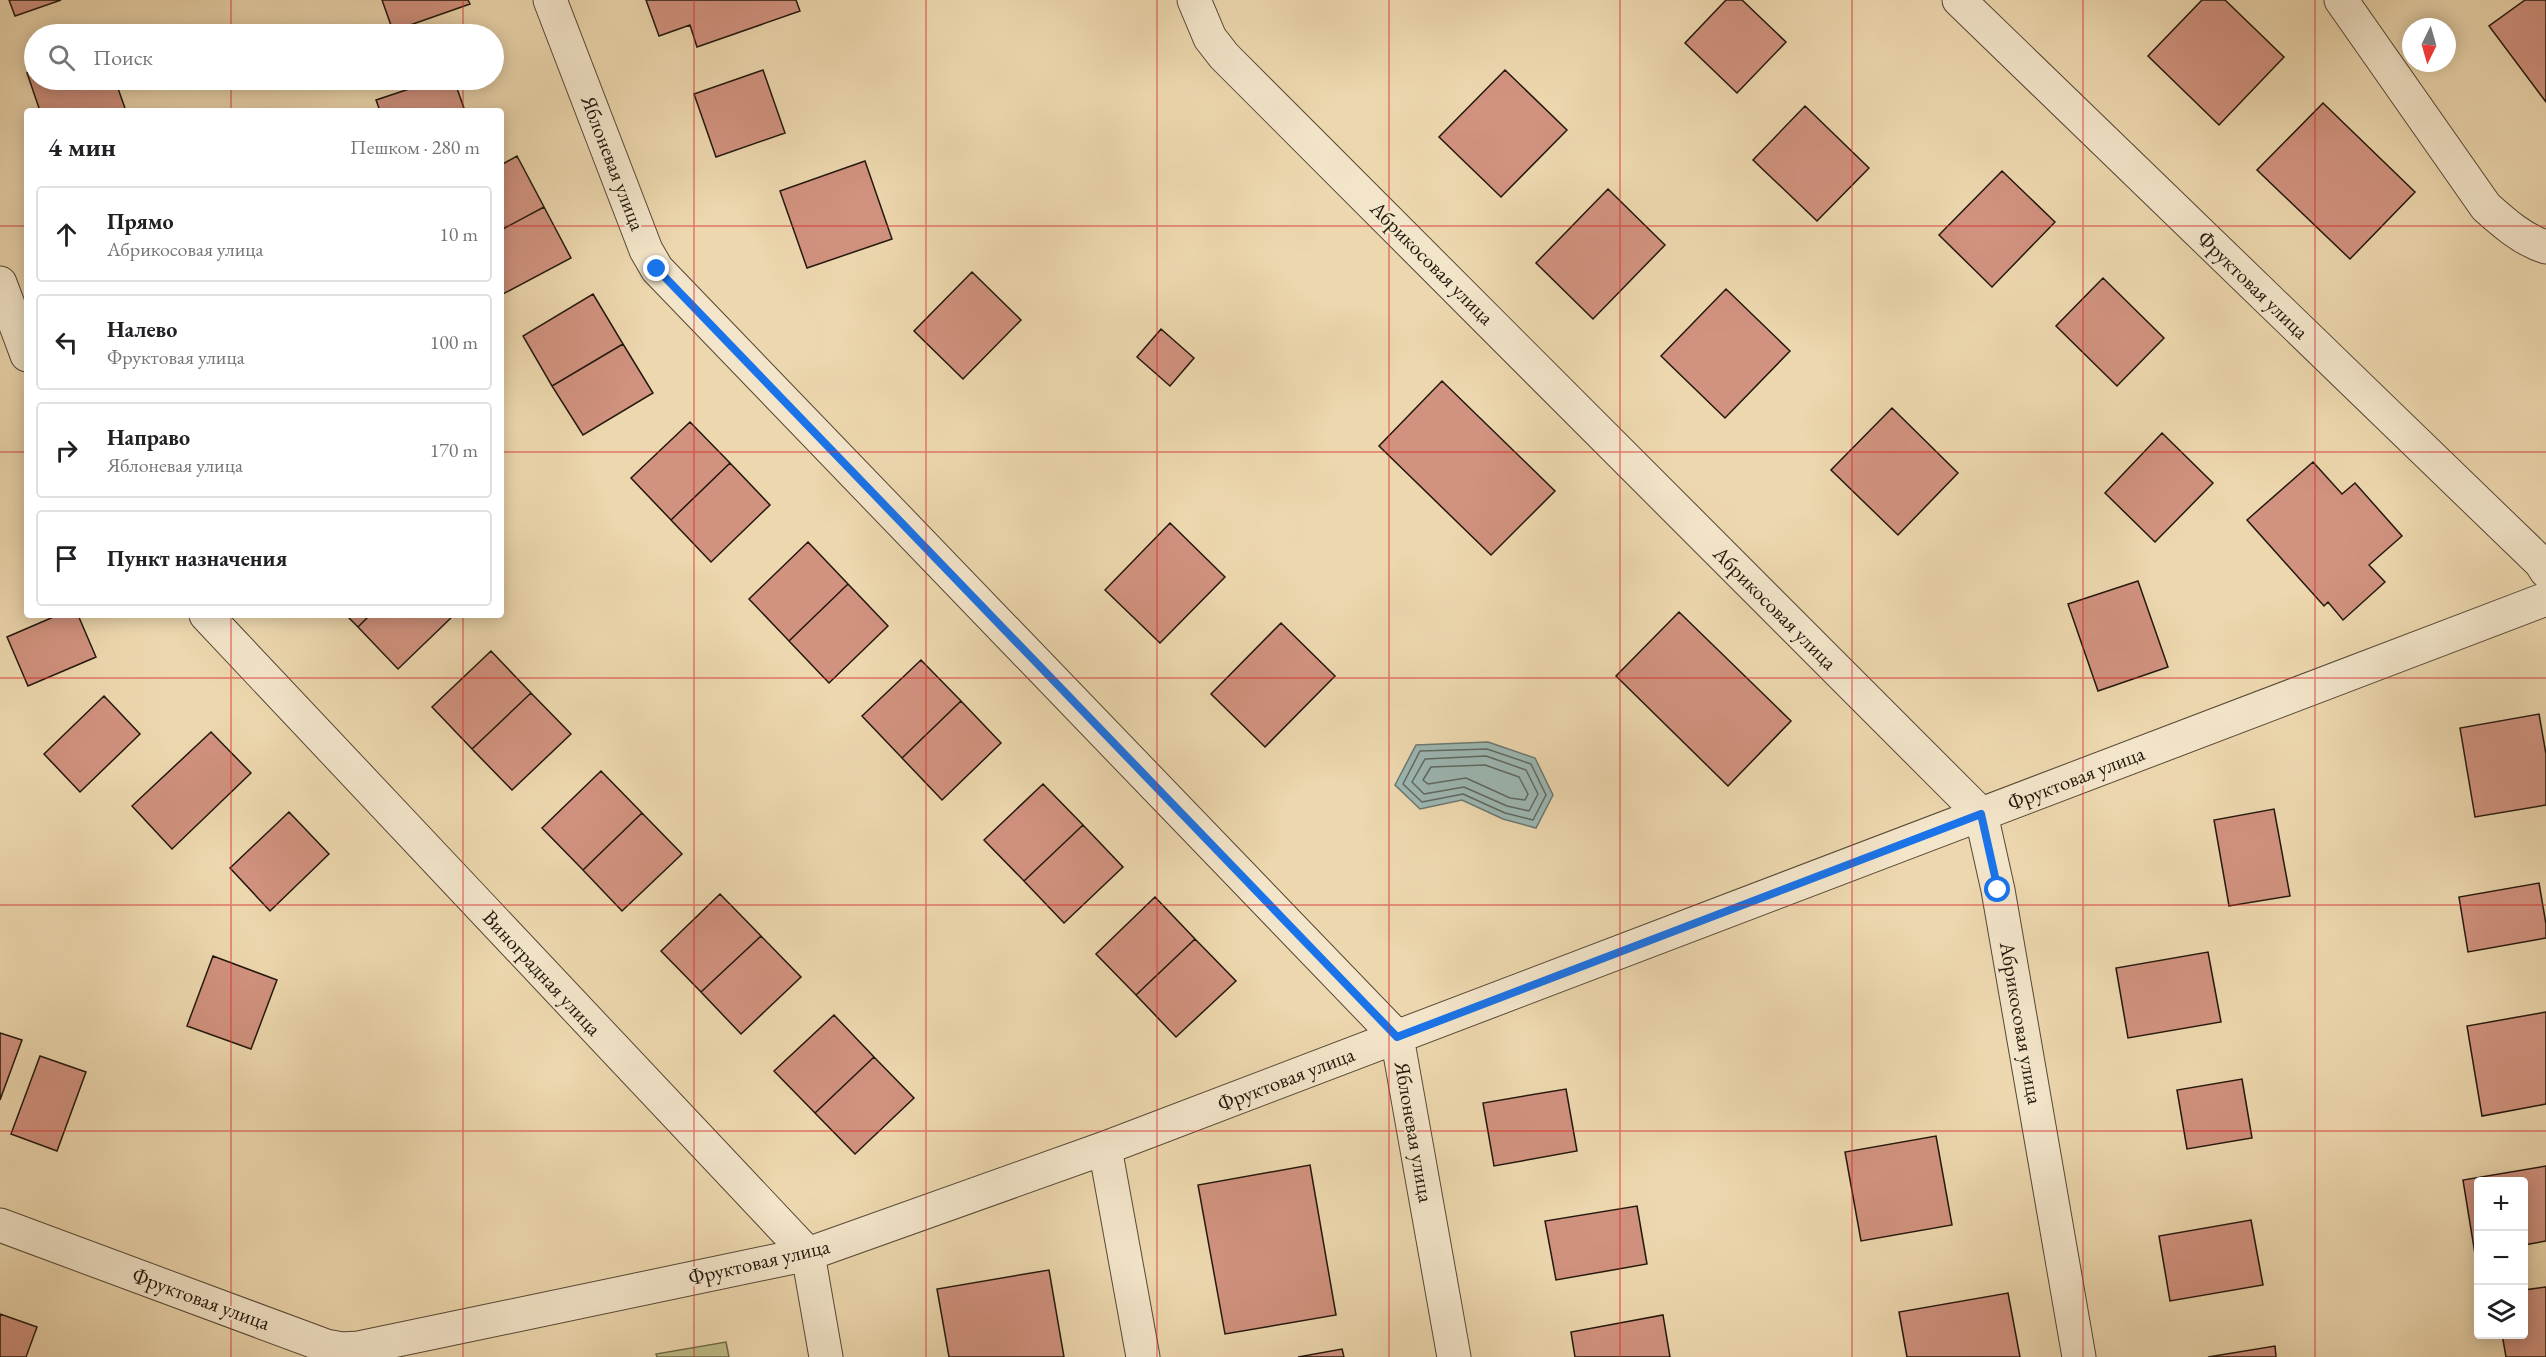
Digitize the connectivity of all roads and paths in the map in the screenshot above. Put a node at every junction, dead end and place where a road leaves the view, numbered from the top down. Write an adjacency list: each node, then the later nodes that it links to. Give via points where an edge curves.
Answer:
1 (550, 0): 12 (street, Яблоневая улица, via 646,250 657,269)
2 (1194, 0): 11 (street, Абрикосовая улица, via 1210,38 1224,56)
3 (1959, 0): 8 (street, Фруктовая улица)
4 (2341, 0): 5 (street, via 2486,207 2533,243)
5 (2546, 247)
6 (0, 283): 7 (street)
7 (24, 347)
8 (2546, 571)
9 (2546, 598): 11 (street, Фруктовая улица)
10 (209, 618): 15 (street, Виноградная улица)
11 (1981, 814): 12 (street, Фруктовая улица); 19 (street, Абрикосовая улица, via 1998,890)
12 (1397, 1037): 13 (street, Фруктовая улица); 18 (street, Яблоневая улица)
13 (1105, 1148): 15 (street, Фруктовая улица); 17 (street)
14 (0, 1225): 15 (street, Фруктовая улица, via 342,1349)
15 (808, 1254): 16 (street)
16 (826, 1357)
17 (1143, 1357)
18 (1454, 1357)
19 (2079, 1357)

